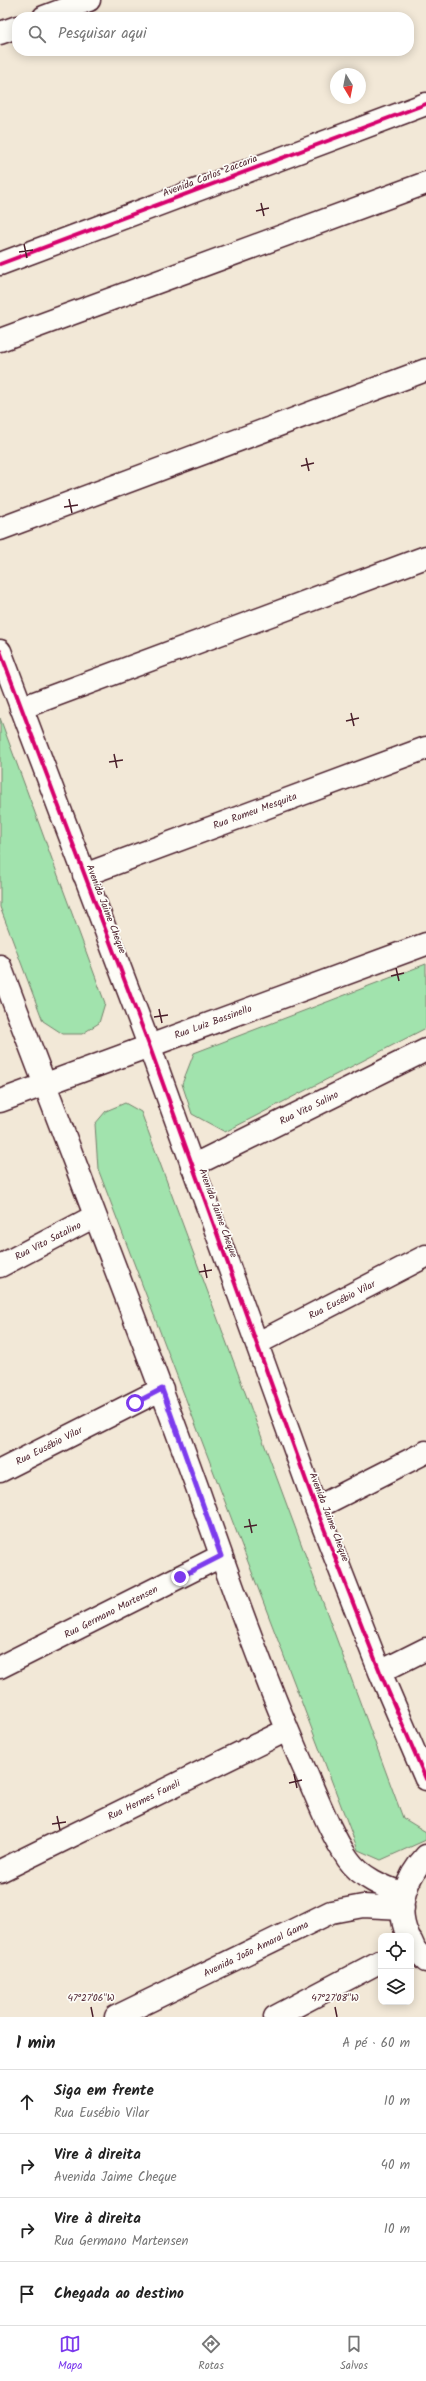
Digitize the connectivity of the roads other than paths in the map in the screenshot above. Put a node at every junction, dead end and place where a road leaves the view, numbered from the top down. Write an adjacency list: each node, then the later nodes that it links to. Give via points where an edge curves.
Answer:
1 (89, 0): 2 (street)
2 (57, 12)
3 (12, 29): 4 (street)
4 (0, 34)
5 (426, 104): 7 (street, Avenida Carlos Zaccaria)
6 (426, 183): 8 (street)
7 (0, 264)
8 (0, 340)
9 (426, 370): 10 (street)
10 (0, 529)
11 (426, 557): 13 (street)
12 (0, 651): 13 (street, Avenida Jaime Cheque)
13 (21, 708): 15 (street, Avenida Jaime Cheque)
14 (426, 748): 15 (street, Rua Romeu Mesquita)
15 (84, 875): 18 (street, Avenida Jaime Cheque)
16 (426, 944): 18 (street, Rua Luiz Bassinello)
17 (0, 966): 20 (street)
18 (148, 1046): 20 (street, Rua Luiz Bassinello); 22 (street, Avenida Jaime Cheque)
19 (426, 1050): 22 (street, Rua Vito Salino)
20 (44, 1085): 21 (street, Rua Luiz Bassinello); 23 (street)
21 (0, 1101)
22 (192, 1166): 26 (street, Avenida Jaime Cheque)
23 (95, 1216): 25 (street, Rua Vito Satalino); 27 (street)
24 (426, 1256): 26 (street, Rua Eusébio Vilar)
25 (0, 1266)
26 (258, 1343): 30 (street, Avenida Jaime Cheque)
27 (162, 1389): 29 (street, Rua Eusébio Vilar); 31 (street)
28 (426, 1452): 30 (street)
29 (0, 1471)
30 (316, 1508): 34 (street, Avenida Jaime Cheque)
31 (221, 1556): 33 (street, Rua Germano Martensen); 35 (street)
32 (426, 1649): 34 (street)
33 (0, 1667)
34 (380, 1672): 36 (street, Avenida Jaime Cheque)
35 (287, 1730): 38 (street, Rua Hermes Faneli); 39 (street, via 333,1833 349,1861 366,1877)
36 (426, 1779)
37 (426, 1856): 39 (street, via 414,1868)
38 (0, 1871)
39 (403, 1901): 40 (street); 42 (street, Avenida João Amaral Gama, via 331,1912)
40 (410, 1933)
41 (378, 1963): 43 (street)
42 (116, 2017)
43 (275, 2017)

